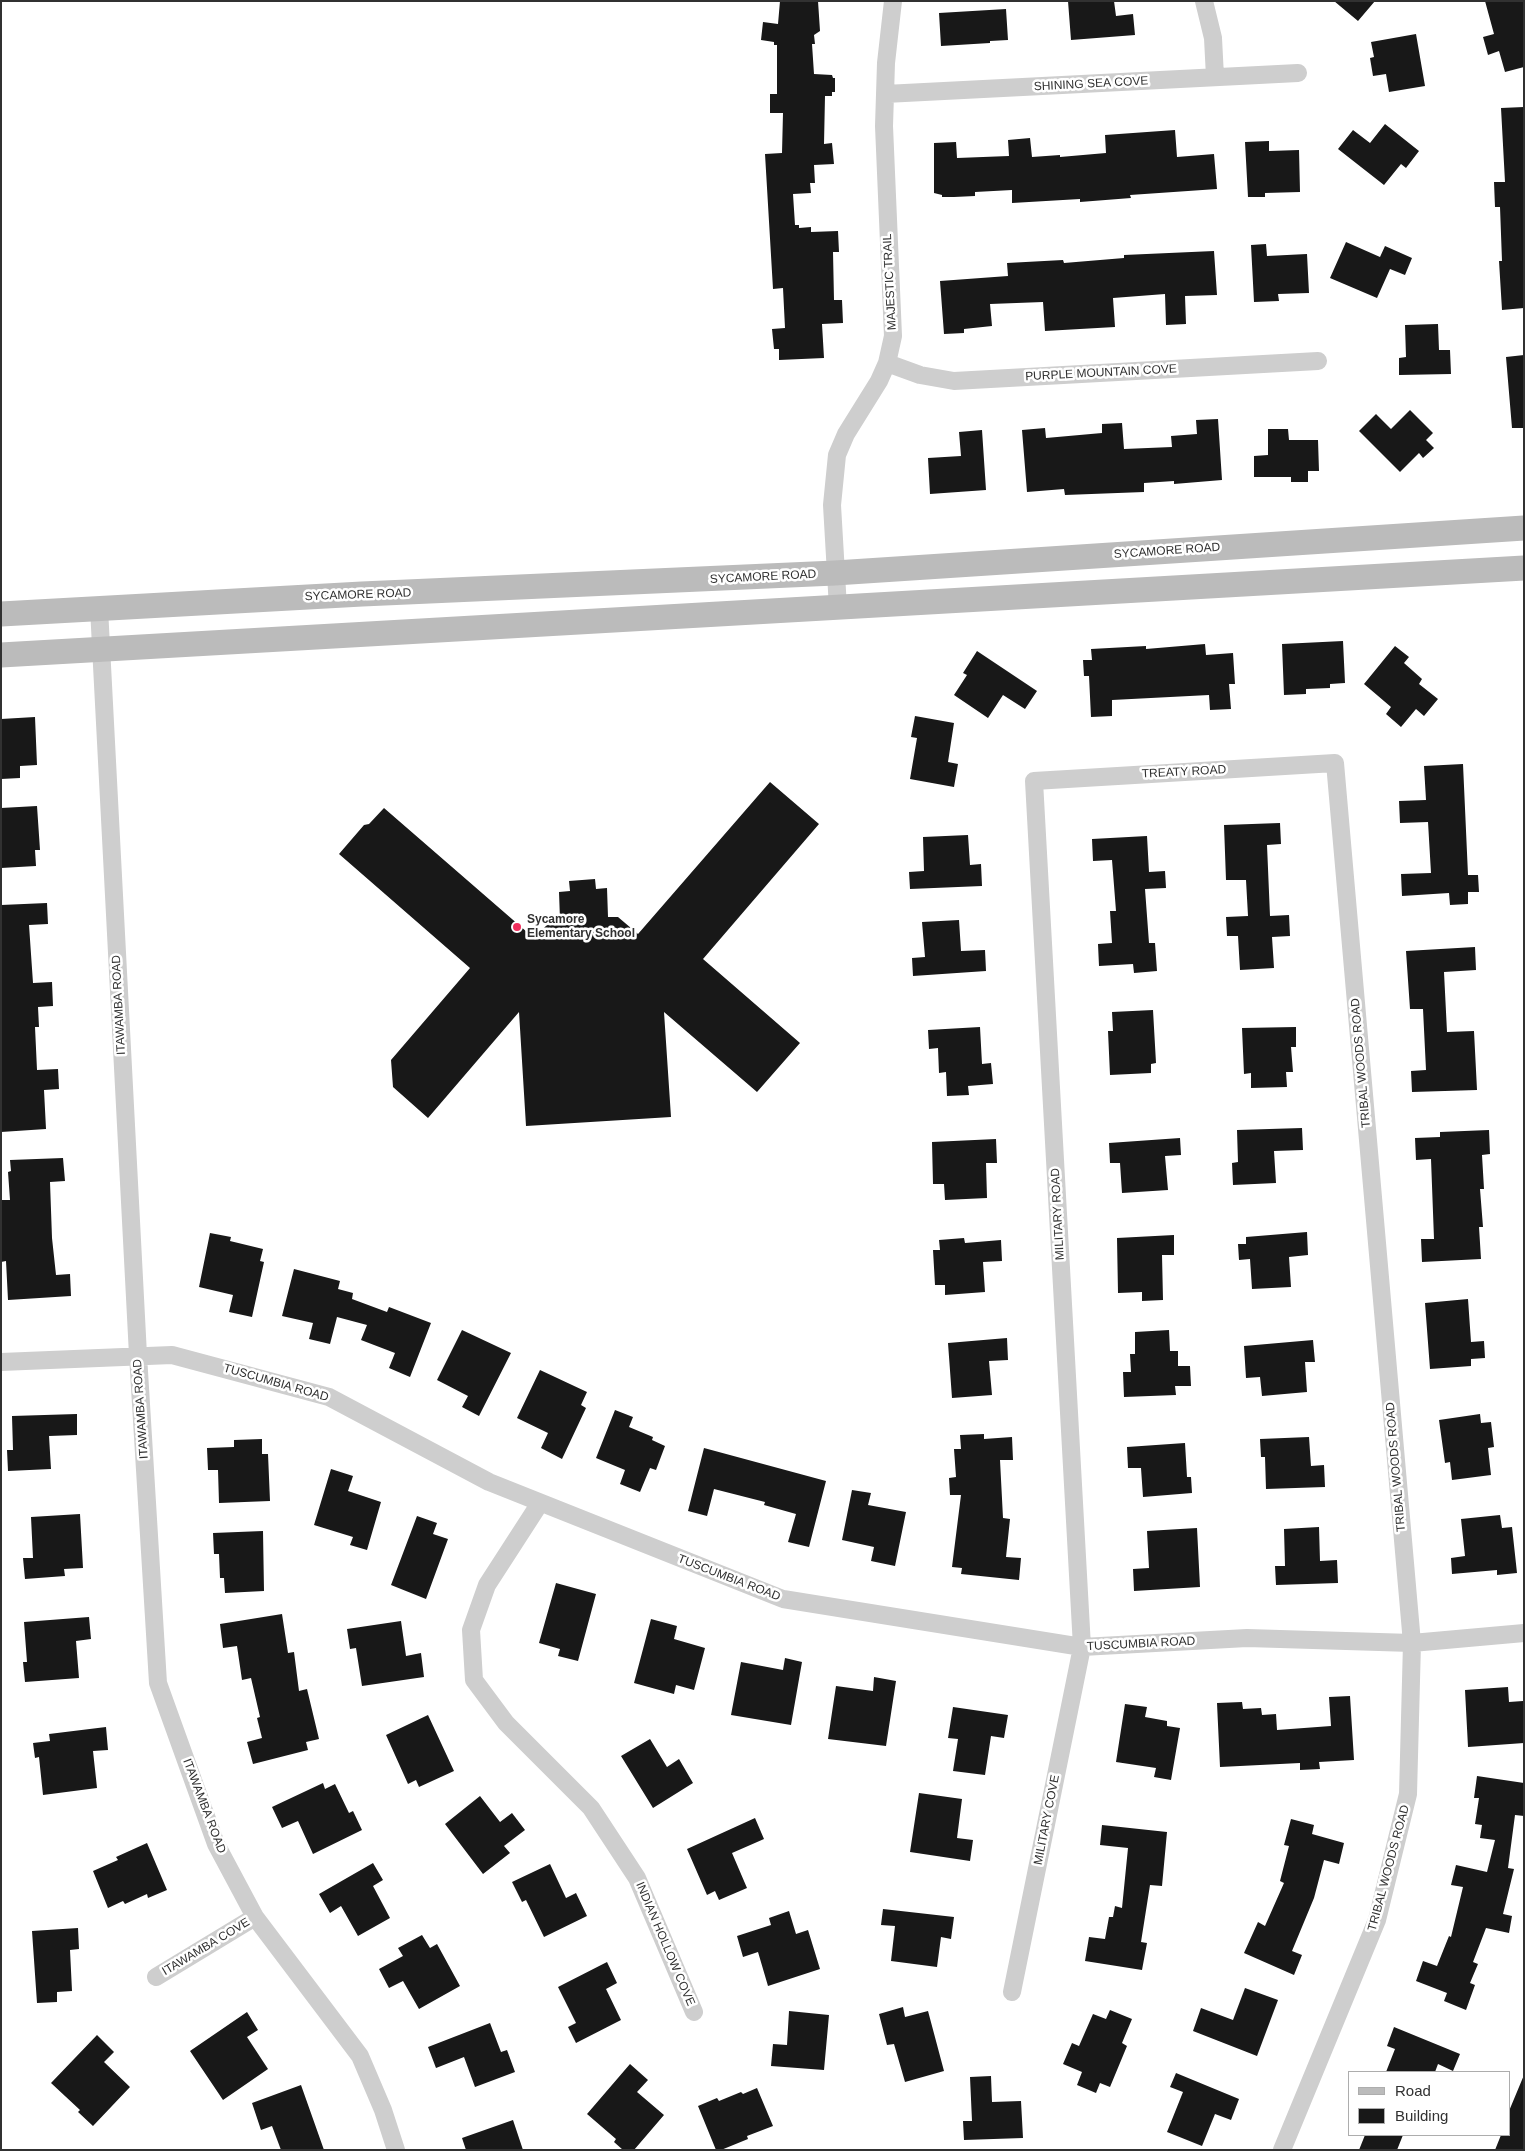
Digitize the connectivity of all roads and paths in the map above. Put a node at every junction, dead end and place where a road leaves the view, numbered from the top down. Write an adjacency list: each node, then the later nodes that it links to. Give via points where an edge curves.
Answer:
1 (893, 1): 5 (street, MAJESTIC TRAIL)
2 (1204, 1): 4 (street, via 1213,38)
3 (1298, 73): 4 (street, SHINING SEA COVE)
4 (1215, 77): 5 (street, SHINING SEA COVE)
5 (885, 94): 7 (street, MAJESTIC TRAIL, via 885,184 893,318)
6 (1318, 361): 7 (street, PURPLE MOUNTAIN COVE, via 954,381 920,375)
7 (887, 362): 10 (street, MAJESTIC TRAIL, via 836,455 832,504)
8 (1524, 528): 10 (street, SYCAMORE ROAD)
9 (1524, 568): 12 (street)
10 (835, 573): 11 (street, SYCAMORE ROAD); 12 (street, MAJESTIC TRAIL)
11 (99, 608): 13 (street, SYCAMORE ROAD); 14 (street, ITAWAMBA ROAD)
12 (838, 608): 14 (street)
13 (1, 614)
14 (100, 649): 15 (street); 18 (street, ITAWAMBA ROAD)
15 (1, 655)
16 (1335, 763): 17 (street, TREATY ROAD); 22 (street, TRIBAL WOODS ROAD)
17 (1034, 781): 23 (street, MILITARY ROAD)
18 (138, 1355): 19 (street, TUSCUMBIA ROAD); 20 (street, TUSCUMBIA ROAD, via 172,1355 329,1397 489,1482); 24 (street, ITAWAMBA ROAD, via 158,1683 216,1844)
19 (1, 1362)
20 (540, 1502): 23 (street, TUSCUMBIA ROAD, via 784,1600); 27 (street, INDIAN HOLLOW COVE, via 487,1585 471,1630 474,1680 506,1723 591,1808 637,1878)
21 (1524, 1633): 22 (street, TUSCUMBIA ROAD)
22 (1412, 1643): 23 (street, TUSCUMBIA ROAD, via 1247,1638); 29 (street, TRIBAL WOODS ROAD, via 1408,1794 1377,1920)
23 (1082, 1647): 26 (street, MILITARY COVE)
24 (255, 1917): 25 (street, ITAWAMBA COVE); 28 (street, ITAWAMBA ROAD, via 360,2056)
25 (156, 1976)
26 (1012, 1992)
27 (694, 2012)
28 (396, 2150)
29 (1282, 2150)

